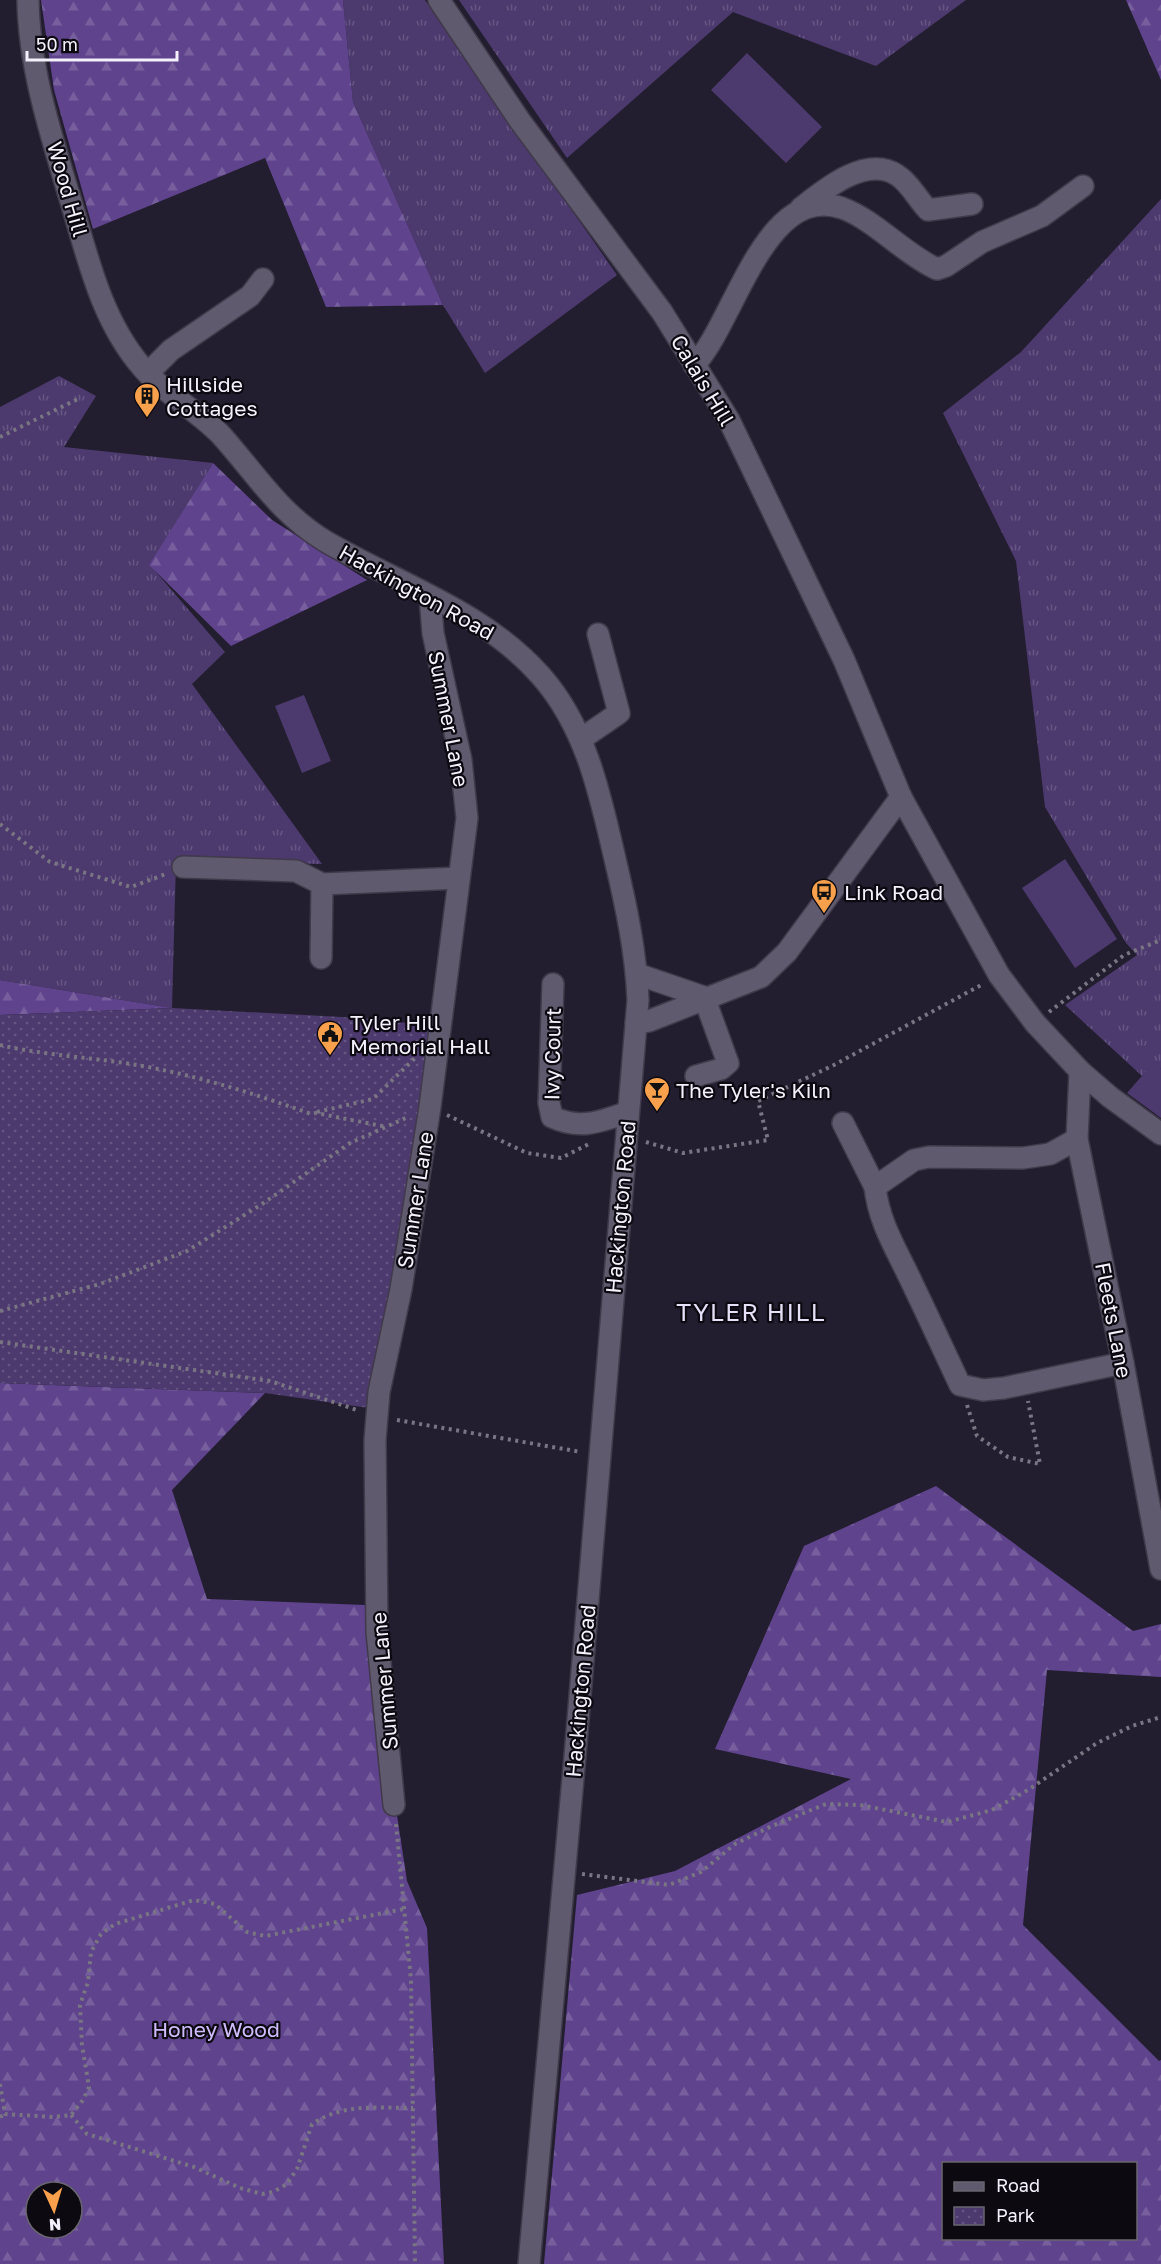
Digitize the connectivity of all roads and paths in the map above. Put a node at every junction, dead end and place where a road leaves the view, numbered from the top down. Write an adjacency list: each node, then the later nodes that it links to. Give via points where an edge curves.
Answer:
1 (28, 0): 8 (street, Wood Hill, via 41,94 100,295 119,336)
2 (440, 0): 7 (street, Calais Hill, via 520,121 662,312)
3 (1083, 186): 5 (street, via 1042,216 982,242 938,269 856,214 839,207 817,205)
4 (972, 204): 5 (street, via 928,210 900,176 887,170 867,169 826,188)
5 (792, 216): 7 (street, via 749,267 721,327)
6 (263, 279): 8 (street, via 250,296)
7 (694, 365): 14 (street, Calais Hill, via 729,420 844,660)
8 (145, 370): 11 (street, Hackington Road, via 220,434 292,519 325,541)
9 (80, 398): 10 (path)
10 (0, 437)
11 (430, 596): 13 (street, Hackington Road, via 492,633 541,676 571,718); 17 (street, Summer Lane, via 433,633 462,771 466,818)
12 (598, 634): 13 (street, via 620,713)
13 (580, 739): 21 (street, Hackington Road, via 605,817)
14 (901, 797): 22 (street, Calais Hill); 24 (street, via 788,952 761,977)
15 (0, 824): 16 (path, via 50,862 131,887)
16 (183, 867): 18 (street, via 296,871)
17 (459, 878): 18 (street); 27 (street, Summer Lane)
18 (322, 884): 20 (street)
19 (1161, 940): 26 (path, via 1124,955)
20 (321, 958)
21 (637, 974): 24 (street); 25 (street, Hackington Road)
22 (999, 975): 26 (street, Calais Hill); 38 (path, via 834,1065 758,1101 768,1140 684,1153)
23 (553, 984): 32 (street, Ivy Court, via 549,1103 552,1117 567,1124 588,1126)
24 (704, 997): 25 (street); 30 (street, via 728,1063)
25 (636, 1023): 32 (street, Hackington Road)
26 (1035, 1023): 29 (street, Calais Hill)
27 (438, 1037): 31 (street, Summer Lane); 33 (path, via 373,1099)
28 (0, 1045): 33 (path, via 132,1064 247,1091)
29 (1080, 1071): 35 (street, Calais Hill); 36 (street, Fleets Lane)
30 (696, 1076)
31 (430, 1107): 37 (path, via 527,1153 561,1158); 45 (street, Summer Lane)
32 (628, 1112): 46 (street, Hackington Road)
33 (316, 1113): 40 (path, via 388,1127 350,1143 187,1251 100,1284)
34 (843, 1123): 39 (street)
35 (1161, 1134)
36 (1077, 1139): 39 (street, via 1050,1154 1023,1158 914,1160); 42 (street, Fleets Lane)
37 (597, 1140)
38 (639, 1140)
39 (875, 1187): 44 (street, via 887,1236)
40 (0, 1311)
41 (0, 1342): 45 (path, via 270,1381)
42 (1123, 1363): 43 (street); 47 (street, Fleets Lane)
43 (1025, 1384): 44 (street, via 983,1390); 44 (path, via 1040,1464 1008,1457 977,1436)
44 (960, 1385)
45 (377, 1417): 46 (path); 49 (street, Summer Lane, via 377,1632)
46 (600, 1455): 50 (street, Hackington Road)
47 (1160, 1558)
48 (1161, 1717): 50 (path, via 1096,1743 992,1810 947,1822 860,1805 826,1804 735,1844 701,1872 669,1885)
49 (394, 1805): 51 (path)
50 (564, 1872): 58 (street, Hackington Road)
51 (404, 1909): 53 (path, via 411,1980); 55 (path, via 266,1936 247,1932 215,1904 194,1900 115,1924 101,1934 91,1952 88,1983 80,2005 89,2087)
52 (0, 2084): 54 (path)
53 (413, 2108): 55 (path, via 330,2112 312,2124 297,2169 287,2184 262,2194 194,2167 87,2134); 57 (path)
54 (5, 2114): 55 (path); 56 (path)
55 (71, 2115)
56 (0, 2117)
57 (416, 2264)
58 (529, 2264)

